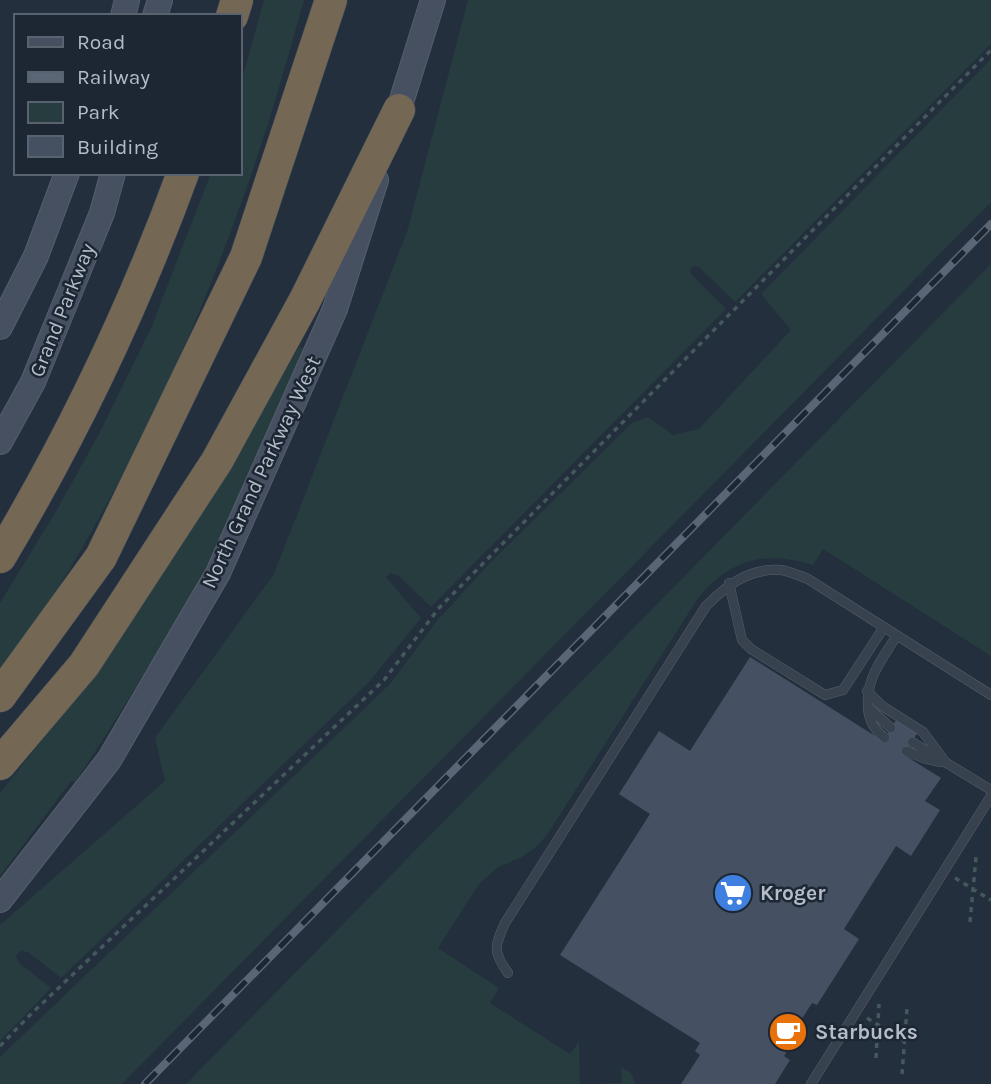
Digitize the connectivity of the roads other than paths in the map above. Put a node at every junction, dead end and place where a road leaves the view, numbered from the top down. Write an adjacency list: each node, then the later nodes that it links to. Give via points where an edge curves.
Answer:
1 (331, 0): 15 (highway, via 246,257 101,557)
2 (433, 0): 3 (main road, North Grand Parkway West)
3 (399, 110): 22 (highway, via 305,300 217,461 84,666); 25 (main road, North Grand Parkway West, via 335,309 218,572 109,760)
4 (66, 175): 7 (main road, via 36,256)
5 (112, 175): 8 (main road, Grand Parkway, via 102,213 33,382)
6 (182, 175): 9 (highway, via 104,362 55,462)
7 (0, 327)
8 (0, 442)
9 (0, 557)
10 (729, 583): 11 (lane, via 781,570 808,579); 11 (lane, via 742,640 825,695 843,690); 26 (lane, via 706,606 505,923 496,956)
11 (884, 627): 12 (lane)
12 (897, 635): 13 (lane); 14 (lane)
13 (867, 691): 16 (lane); 21 (lane, via 923,732)
14 (991, 695)
15 (0, 696)
16 (868, 707): 17 (lane); 18 (lane, via 869,719)
17 (891, 728)
18 (885, 738)
19 (912, 742): 21 (lane)
20 (906, 751): 21 (lane)
21 (946, 762): 23 (lane)
22 (0, 764)
23 (991, 790)
24 (991, 796): 27 (lane)
25 (0, 900)
26 (509, 973)
27 (811, 1084)

